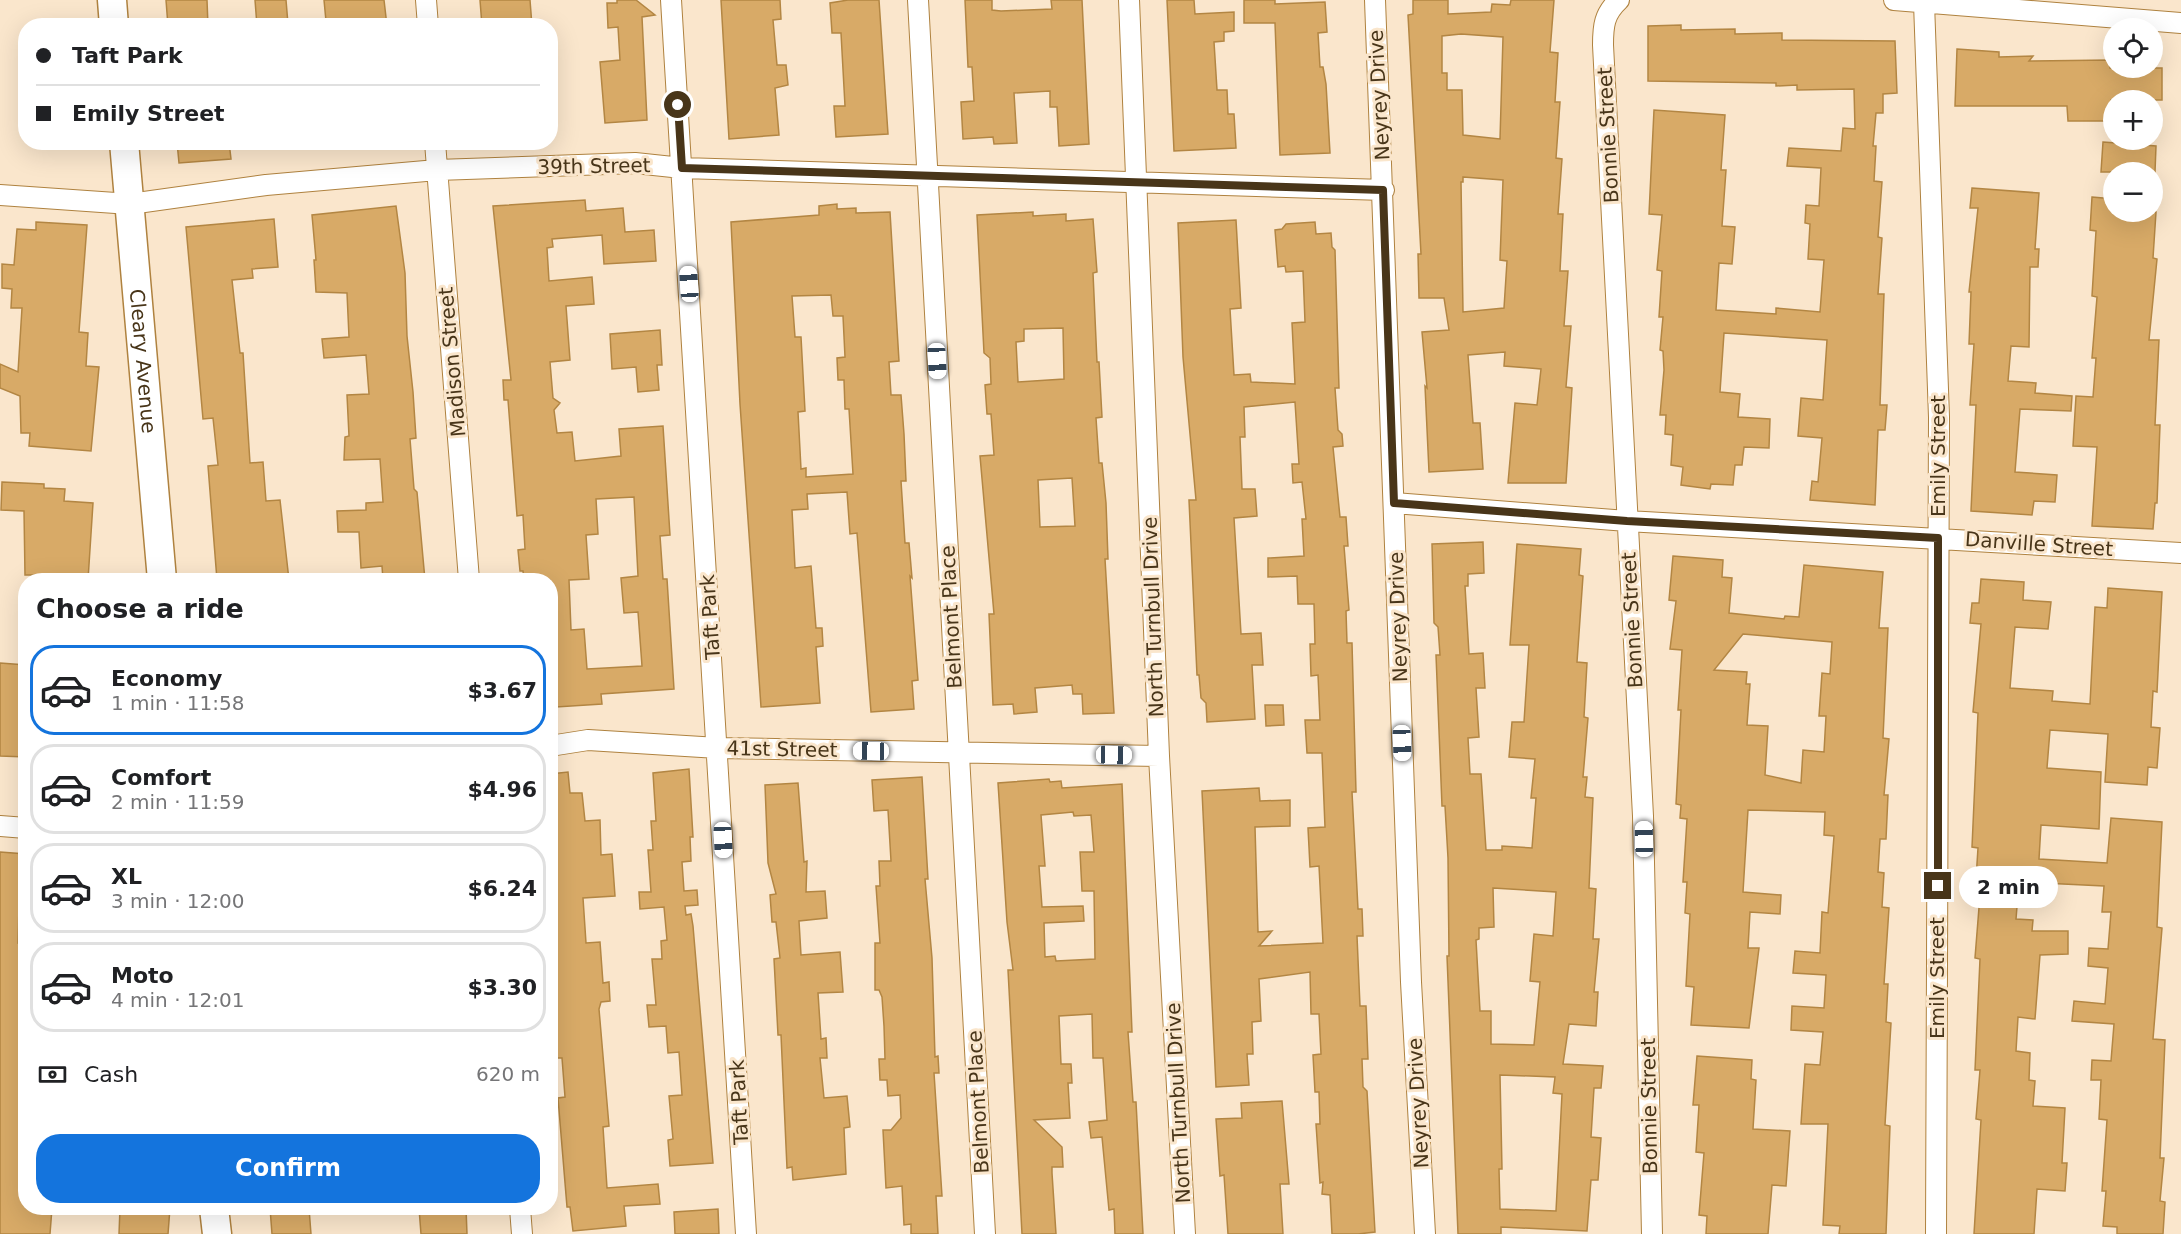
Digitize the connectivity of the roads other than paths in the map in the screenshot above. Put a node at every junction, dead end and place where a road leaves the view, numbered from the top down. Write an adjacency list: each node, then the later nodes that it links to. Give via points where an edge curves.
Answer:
1 (112, 0): 10 (street)
2 (426, 0): 11 (street)
3 (670, 0): 15 (street, Taft Park)
4 (918, 0): 17 (street, Belmont Place)
5 (1129, 0): 18 (street, North Turnbull Drive)
6 (1375, 0): 19 (street, Neyrey Drive)
7 (1894, 0): 8 (street)
8 (1924, 3): 12 (street); 24 (street, Emily Street, via 1938,406)
9 (1615, 4): 23 (street, Bonnie Street, via 1603,23 1603,45)
10 (113, 18)
11 (427, 18)
12 (2181, 23)
13 (125, 150): 21 (street, Cleary Avenue)
14 (436, 150): 16 (street, Madison Street)
15 (682, 168): 16 (street, 39th Street, via 635,162); 17 (street, 39th Street); 29 (street, Taft Park)
16 (437, 170): 21 (street, 39th Street, via 266,185); 27 (street, Madison Street)
17 (927, 176): 18 (street, 39th Street); 30 (street, Belmont Place)
18 (1136, 184): 19 (street, 39th Street); 31 (street, North Turnbull Drive)
19 (1383, 190): 22 (street, Neyrey Drive)
20 (0, 195): 21 (street, 39th Street)
21 (130, 204): 26 (street, Cleary Avenue)
22 (1394, 503): 23 (street, Danville Street); 41 (street, Neyrey Drive, via 1411,982)
23 (1627, 521): 24 (street, Danville Street); 42 (street, Bonnie Street, via 1643,816)
24 (1938, 538): 25 (street, Danville Street); 43 (street, Emily Street)
25 (2181, 553)
26 (161, 573)
27 (469, 573)
28 (558, 745): 29 (street, 41st Street, via 588,740)
29 (718, 748): 30 (street, 41st Street); 38 (street, Taft Park)
30 (958, 753): 31 (street, 41st Street); 39 (street, Belmont Place)
31 (1159, 756): 40 (street, North Turnbull Drive)
32 (0, 826): 33 (street)
33 (18, 827)
34 (215, 1215): 36 (street)
35 (521, 1215): 37 (street)
36 (216, 1234)
37 (522, 1234)
38 (746, 1234)
39 (985, 1234)
40 (1185, 1234)
41 (1425, 1234)
42 (1652, 1234)
43 (1936, 1234)

